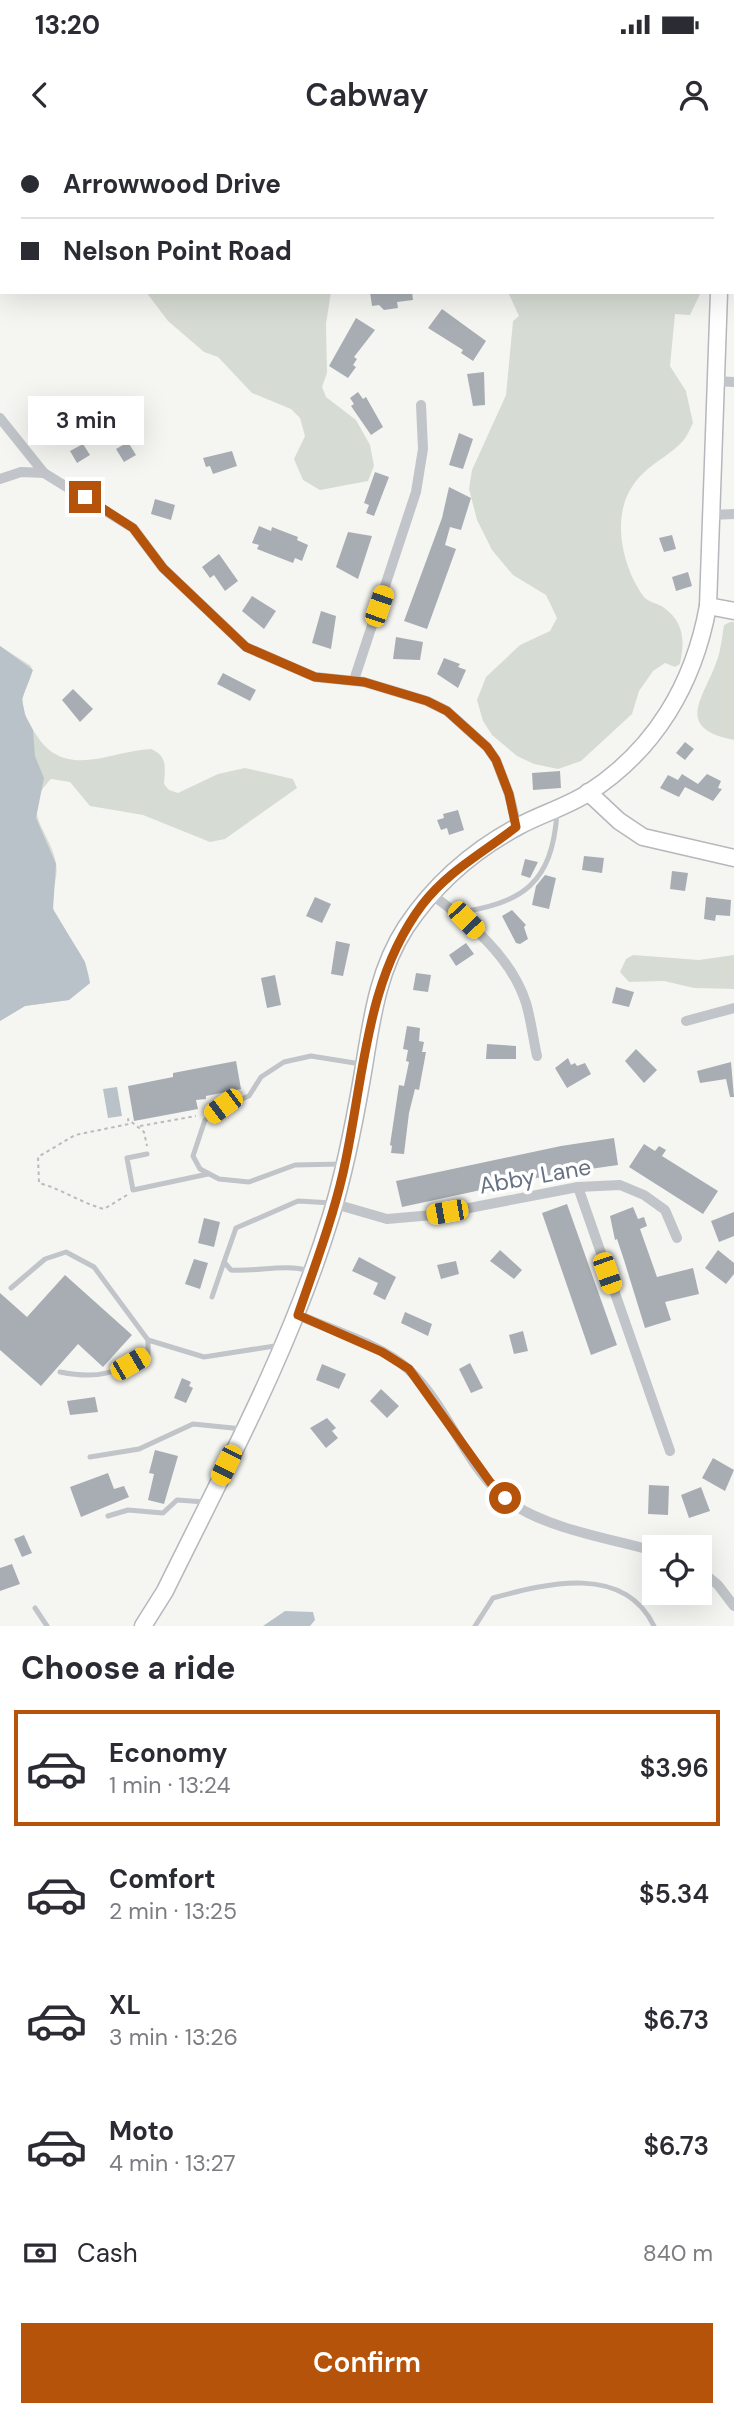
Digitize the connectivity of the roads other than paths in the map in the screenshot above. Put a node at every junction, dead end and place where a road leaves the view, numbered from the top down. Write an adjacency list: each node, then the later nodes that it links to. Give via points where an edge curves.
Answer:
1 (719, 294): 2 (main road)
2 (714, 381): 3 (street); 9 (main road)
3 (734, 382)
4 (421, 405): 12 (street, via 423,449 416,492)
5 (0, 418): 6 (street)
6 (44, 473): 7 (street, via 21,472); 12 (street, via 133,528 163,568 246,647 315,677)
7 (0, 479)
8 (734, 514): 9 (street)
9 (711, 515): 10 (main road)
10 (708, 606): 11 (main road); 13 (main road, via 688,677 664,721 644,746)
11 (734, 611)
12 (354, 680): 15 (street, via 427,701 467,728 496,760)
13 (588, 792): 14 (main road); 16 (main road, via 636,833)
14 (558, 808): 15 (main road); 18 (lane, via 554,849 536,878 510,901)
15 (516, 827): 17 (main road)
16 (734, 858)
17 (431, 894): 18 (street); 22 (main road, via 386,966)
18 (456, 913): 21 (street, via 497,952 514,978 525,1002)
19 (734, 1008): 20 (street)
20 (687, 1021)
21 (537, 1056)
22 (364, 1065): 24 (main road); 25 (lane, via 311,1056 284,1062 261,1077 249,1096 223,1106 205,1120 193,1156)
23 (147, 1154): 25 (lane, via 127,1158 133,1190)
24 (345, 1164): 25 (lane, via 295,1165 249,1182); 27 (main road)
25 (209, 1174)
26 (578, 1187): 27 (street, Abby Lane, via 433,1215 387,1219); 28 (street, Abby Lane, via 621,1185 644,1195 664,1210); 38 (street)
27 (335, 1204): 29 (lane, via 298,1201 236,1228); 30 (main road)
28 (677, 1238)
29 (225, 1262): 30 (lane, via 231,1269 295,1266); 32 (lane)
30 (313, 1272): 33 (main road)
31 (11, 1289): 34 (lane, via 45,1259 66,1252 94,1267)
32 (212, 1297)
33 (298, 1315): 35 (main road); 42 (street, via 409,1369 490,1482 512,1503 538,1517)
34 (148, 1340): 35 (lane, via 204,1357); 36 (lane, via 148,1353 112,1374 86,1378)
35 (284, 1344): 37 (main road)
36 (60, 1372)
37 (243, 1429): 39 (lane, via 193,1424 139,1449); 40 (main road)
38 (670, 1451)
39 (90, 1457)
40 (208, 1502): 41 (lane, via 177,1500 163,1513 128,1510); 47 (main road)
41 (108, 1516)
42 (642, 1547)
43 (712, 1580): 44 (street)
44 (734, 1606)
45 (35, 1608): 46 (lane)
46 (47, 1626)
47 (143, 1626)
48 (475, 1626): 49 (lane, via 493,1598 529,1588 597,1583 631,1594)
49 (654, 1626)

